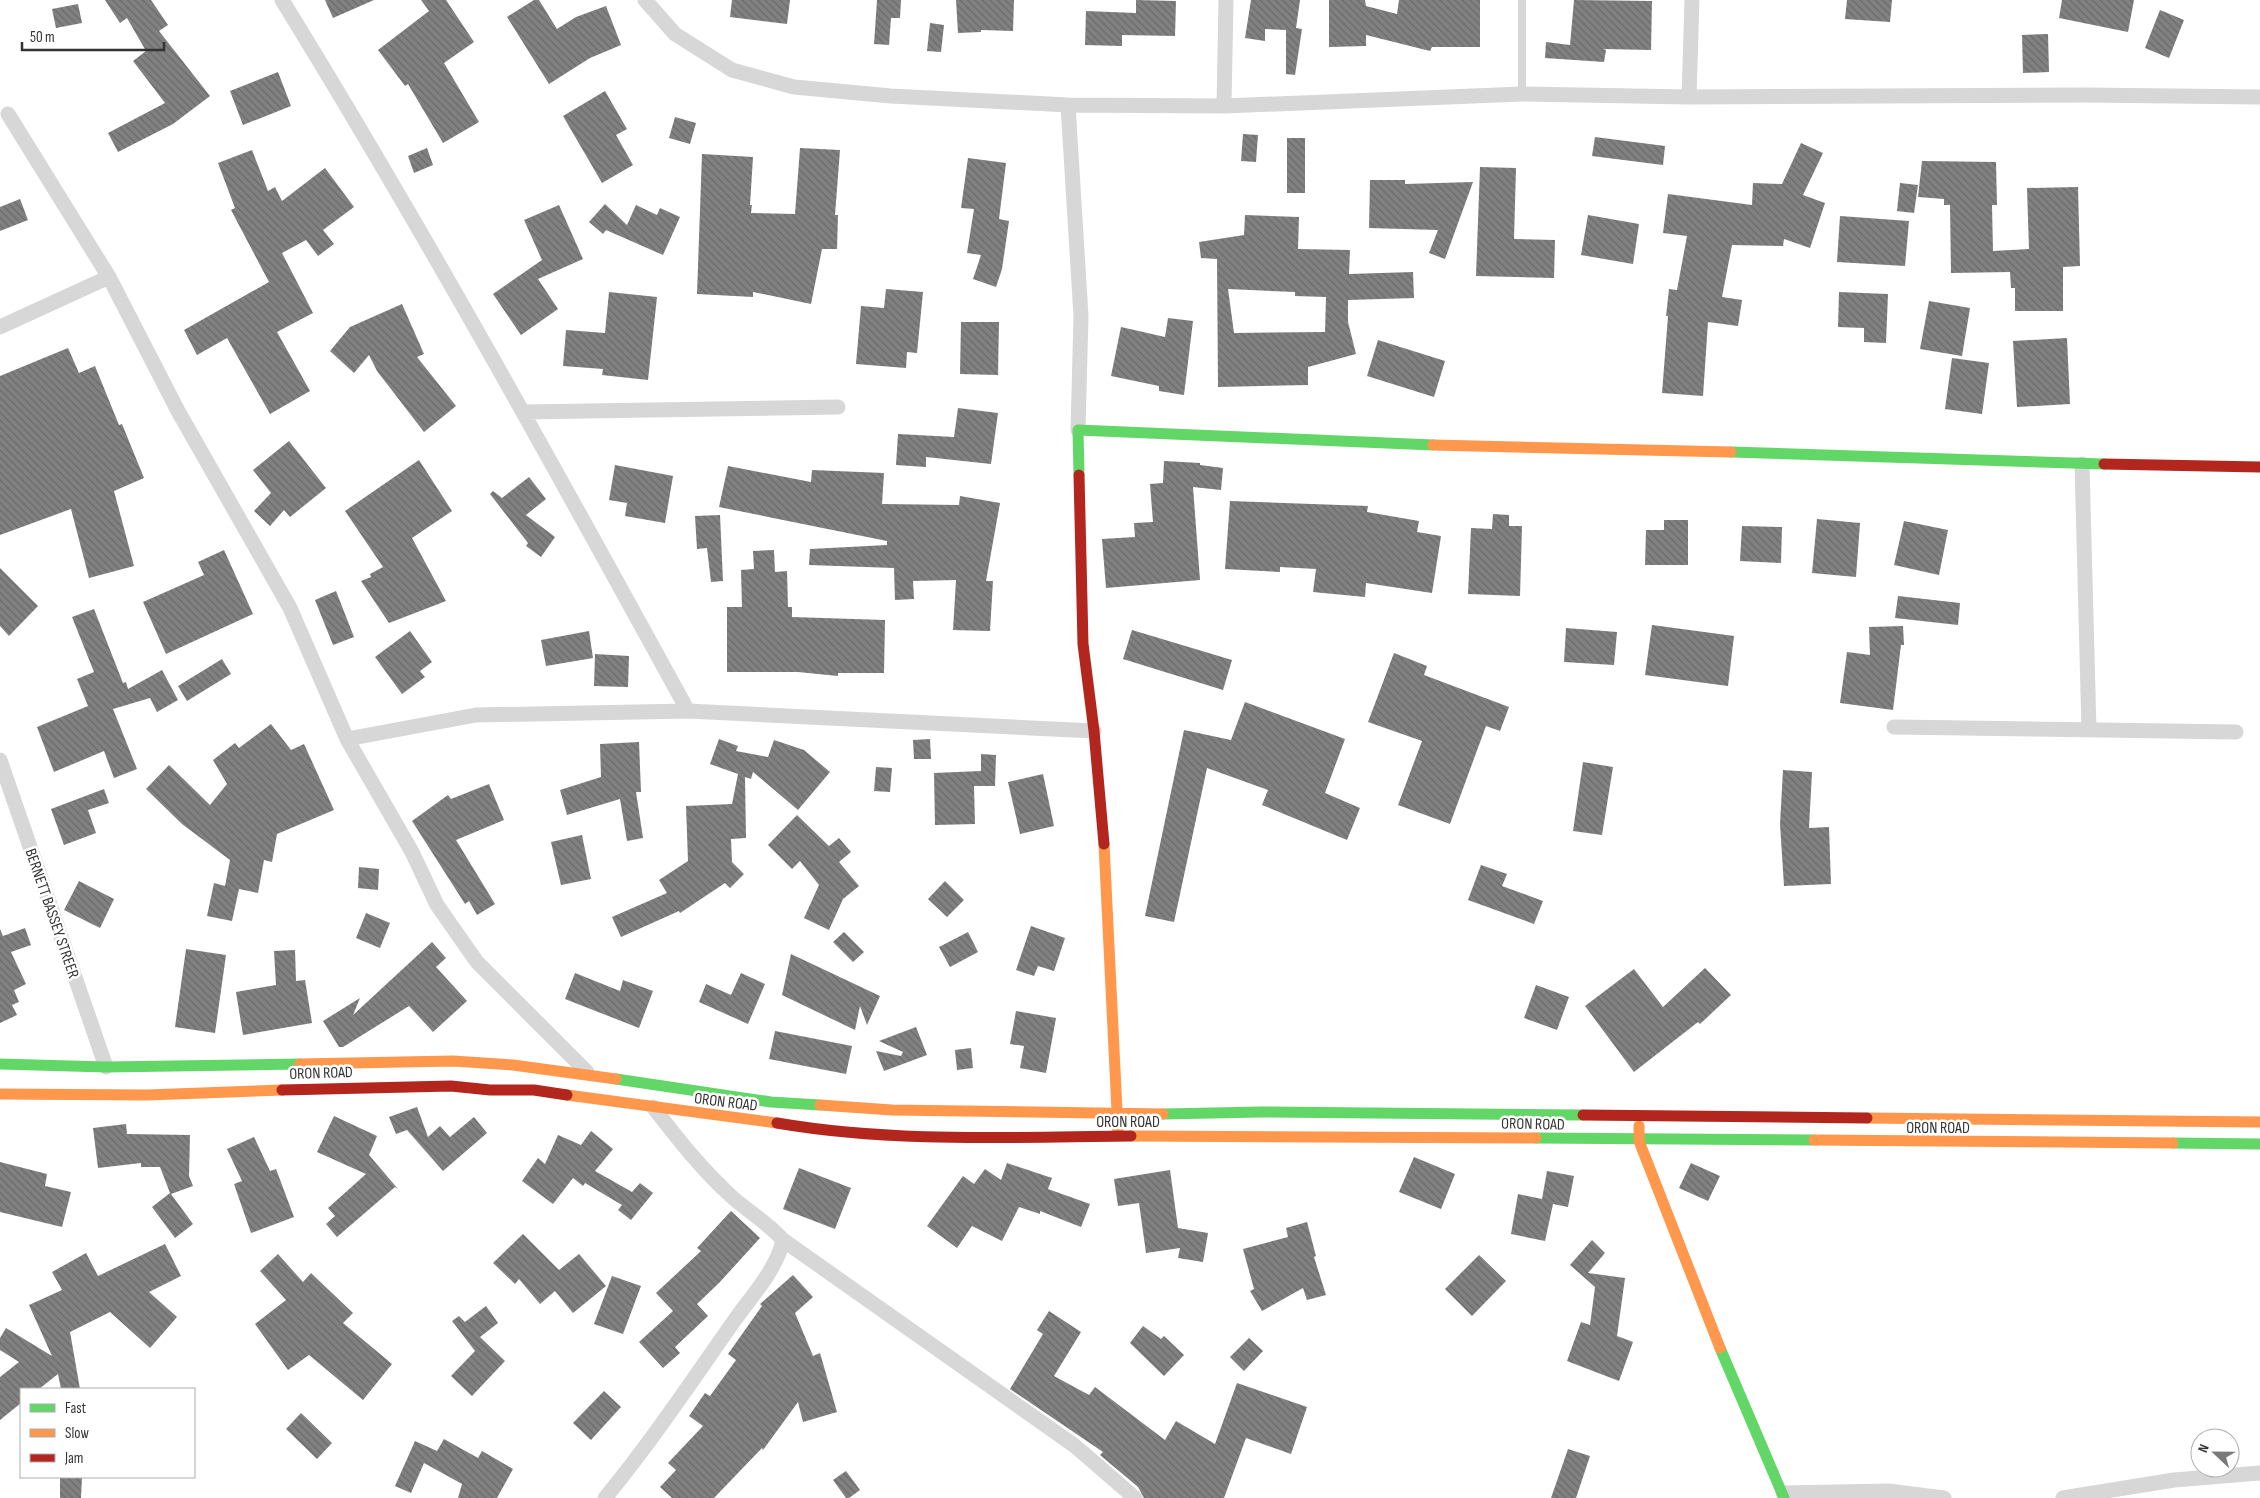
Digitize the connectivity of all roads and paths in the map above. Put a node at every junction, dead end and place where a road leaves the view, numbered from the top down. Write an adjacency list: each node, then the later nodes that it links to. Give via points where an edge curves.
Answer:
1 (282, 0): 15 (street, via 353,115)
2 (646, 0): 9 (street, via 674,34 704,55 732,70 794,87 891,96)
3 (1226, 0): 10 (street)
4 (1522, 0): 6 (lane)
5 (1692, 0): 8 (street)
6 (1522, 94): 8 (street); 10 (street)
7 (2260, 97): 8 (street)
8 (1689, 98)
9 (1068, 105): 10 (street); 16 (street, via 1080,316)
10 (1224, 106)
11 (8, 114): 12 (street)
12 (109, 277): 13 (street); 24 (street, via 178,411 290,608)
13 (0, 327)
14 (838, 407): 15 (street)
15 (523, 412): 19 (street)
16 (1078, 430): 17 (main road, via 1432,445); 22 (main road, via 1084,644)
17 (2082, 464): 18 (main road); 21 (street)
18 (2260, 467)
19 (688, 711): 22 (street); 24 (street, via 476,715)
20 (1894, 726): 21 (street)
21 (2090, 730): 23 (street)
22 (1094, 731): 31 (main road, via 1107,876)
23 (2236, 732)
24 (347, 738): 28 (street, via 412,852 437,905 477,962)
25 (0, 760): 27 (street, BERNETT BASSEY STREER)
26 (0, 1064): 27 (main road, ORON ROAD)
27 (106, 1067): 28 (main road, ORON ROAD, via 453,1061)
28 (590, 1075): 31 (main road, ORON ROAD, via 771,1102 892,1110)
29 (0, 1094): 30 (main road, ORON ROAD, via 147,1095 451,1086 534,1090)
30 (653, 1107): 34 (main road, ORON ROAD, via 824,1131 889,1136); 37 (street, via 689,1154 733,1197 772,1227)
31 (1118, 1115): 32 (main road, ORON ROAD, via 1261,1112); 34 (main road)
32 (1639, 1116): 33 (main road, ORON ROAD); 35 (main road)
33 (2260, 1122)
34 (1118, 1138): 35 (main road, ORON ROAD, via 1260,1136)
35 (1638, 1141): 36 (main road, ORON ROAD); 39 (main road, via 1706,1316)
36 (2260, 1144)
37 (782, 1240): 40 (street, via 780,1253 746,1304); 41 (street, via 1074,1446)
38 (2260, 1473): 43 (street, via 2174,1480)
39 (1784, 1495): 42 (street, via 1888,1491)
40 (605, 1498)
41 (1135, 1498)
42 (1944, 1498)
43 (2063, 1498)

